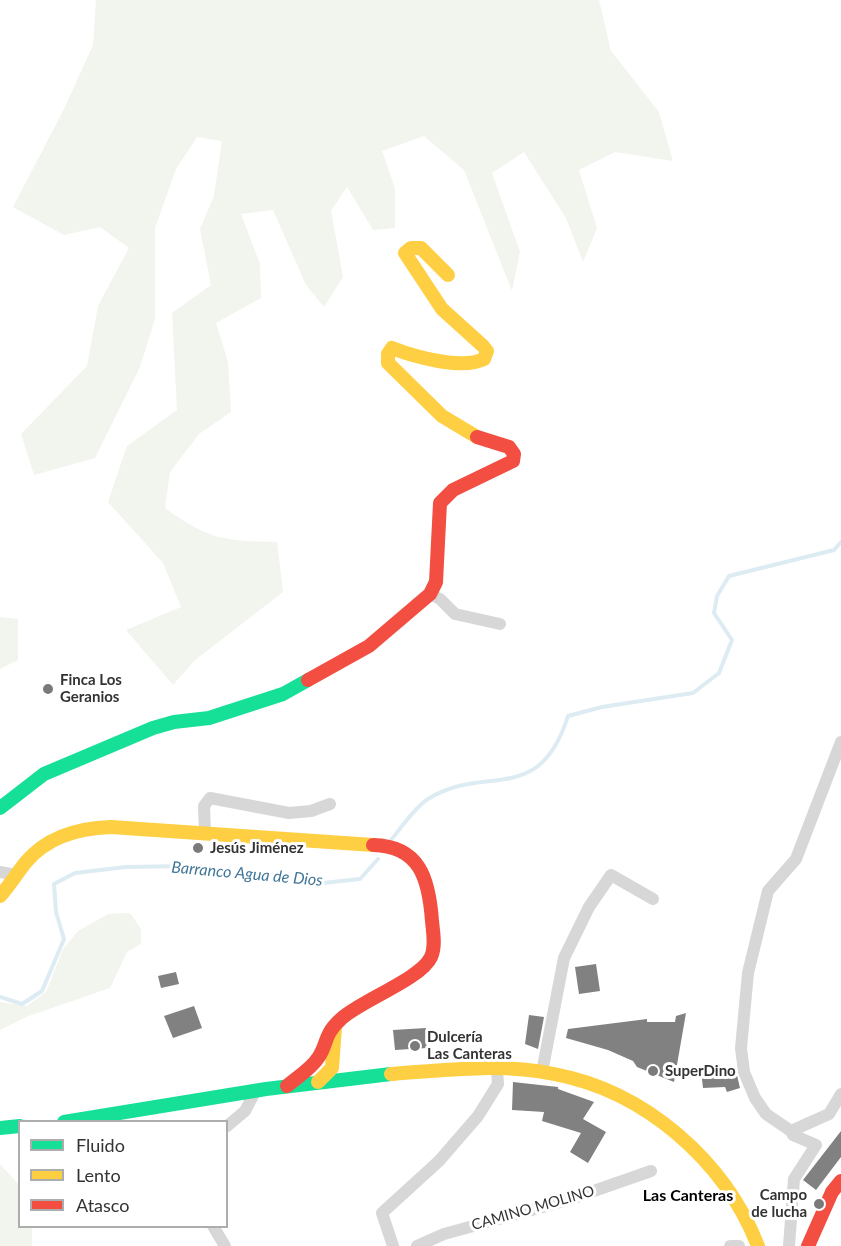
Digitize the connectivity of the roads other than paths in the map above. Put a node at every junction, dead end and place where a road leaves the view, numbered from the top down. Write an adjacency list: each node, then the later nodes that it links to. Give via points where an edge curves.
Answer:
1 (448, 275): 2 (main road, via 421,248 405,253 447,315 482,343 487,351 484,360 474,364 416,357 392,348 388,363 432,407 468,435 509,447 514,454 513,461 453,489 440,503 438,572)
2 (430, 594): 3 (street, via 455,614); 6 (main road, via 369,646 283,694 209,718 153,728 44,774)
3 (500, 624)
4 (841, 742): 26 (street, via 796,859 768,891 748,973 741,1048 744,1072 766,1114)
5 (330, 804): 7 (street, via 311,812 289,813 210,798 204,806)
6 (0, 808)
7 (205, 834): 9 (main road, via 82,828 35,853); 12 (main road, via 384,845 403,850 418,864 430,894 434,942 431,958 418,971 350,1012)
8 (0, 872): 9 (street)
9 (16, 875): 10 (main road)
10 (0, 896)
11 (653, 899): 16 (street, via 611,875 589,907 564,958)
12 (336, 1026): 13 (main road); 14 (main road, via 326,1035)
13 (334, 1057): 17 (main road); 18 (main road)
14 (318, 1058): 18 (main road); 19 (main road)
15 (497, 1070): 16 (main road); 17 (main road); 32 (street, via 498,1084 478,1116 439,1161 382,1213)
16 (542, 1072): 30 (main road, via 603,1089 663,1123 729,1190)
17 (359, 1077): 18 (main road)
18 (328, 1078): 19 (main road)
19 (287, 1086): 20 (main road)
20 (255, 1092): 22 (main road); 23 (street, via 245,1111)
21 (841, 1094): 26 (street, via 829,1114)
22 (81, 1120)
23 (228, 1125)
24 (18, 1126): 25 (main road)
25 (0, 1128)
26 (791, 1131): 36 (street, via 798,1138 815,1143 816,1148 794,1179)
27 (651, 1171): 33 (street, CAMINO MOLINO, via 568,1200 444,1234)
28 (841, 1181): 37 (main road, via 832,1192)
29 (214, 1228): 31 (street)
30 (759, 1243)
31 (225, 1246)
32 (393, 1246)
33 (417, 1246)
34 (730, 1246): 35 (street)
35 (739, 1246)
36 (789, 1246)
37 (808, 1246)

